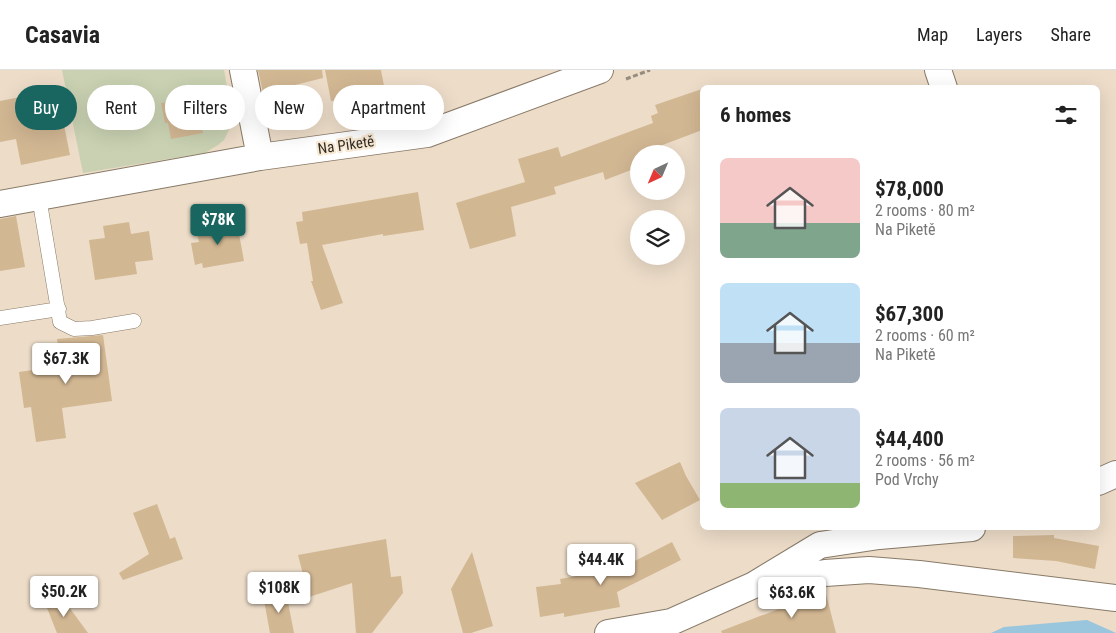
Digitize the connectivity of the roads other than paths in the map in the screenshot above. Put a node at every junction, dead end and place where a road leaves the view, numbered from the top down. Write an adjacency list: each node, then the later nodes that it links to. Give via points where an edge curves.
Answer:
1 (243, 70): 5 (street)
2 (600, 70): 5 (street, Na Piketě, via 427,134)
3 (938, 70): 4 (street)
4 (943, 85)
5 (260, 157): 6 (street, Na Piketě)
6 (39, 197): 7 (street, Na Piketě); 8 (lane)
7 (0, 204)
8 (59, 309): 9 (lane); 10 (lane, via 60,322 74,329)
9 (0, 318)
10 (134, 321)
11 (1116, 474): 12 (street)
12 (1100, 481)
13 (949, 530): 14 (street, via 820,545)
14 (754, 585): 15 (street, via 825,573 869,570); 16 (street, via 671,622)
15 (1116, 598)
16 (608, 633)

